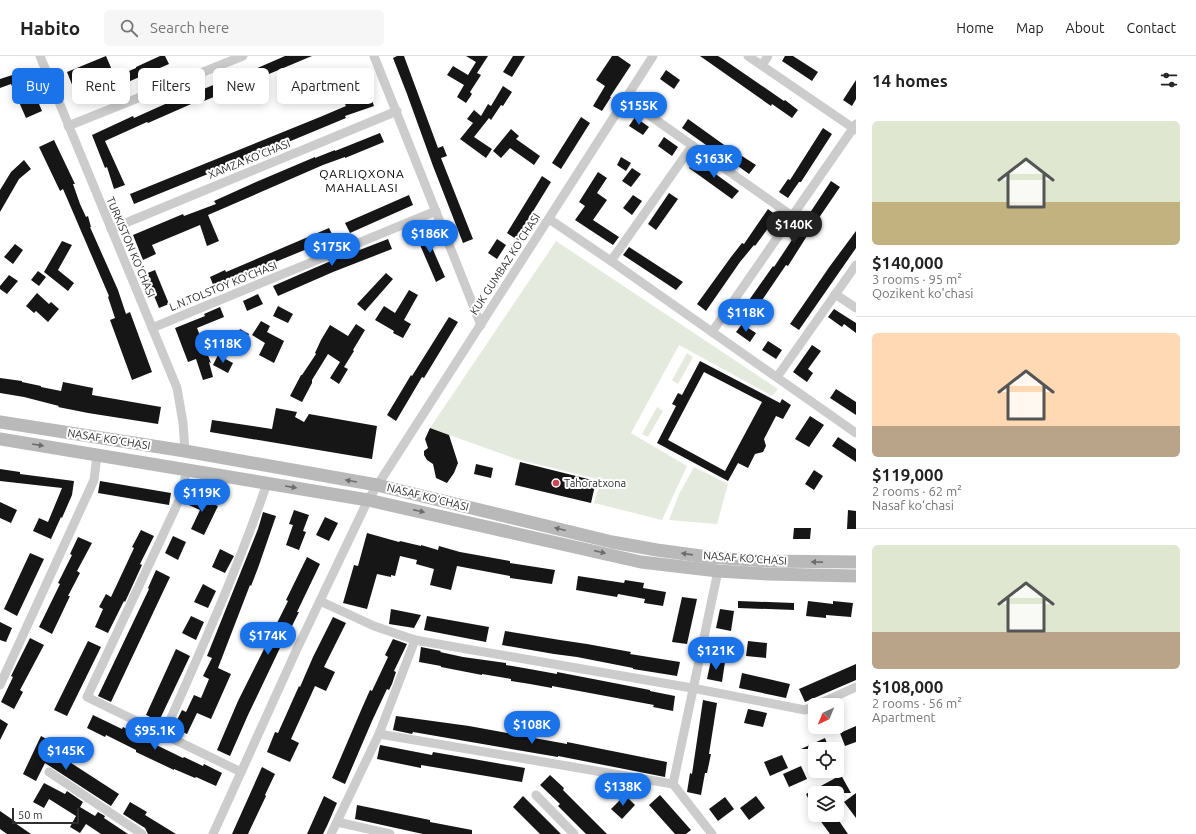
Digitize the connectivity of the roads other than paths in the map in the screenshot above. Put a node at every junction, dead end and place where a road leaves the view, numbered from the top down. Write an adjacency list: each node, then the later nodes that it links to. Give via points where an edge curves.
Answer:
1 (40, 56): 10 (street, TURKISTON KO'CHASI)
2 (243, 56): 10 (street)
3 (374, 56): 9 (street)
4 (652, 56): 8 (street, KUK GUMBAZ KO'CHASI)
5 (748, 56): 7 (street)
6 (768, 56): 7 (street)
7 (762, 65): 11 (street)
8 (625, 98): 12 (street); 15 (street, KUK GUMBAZ KO'CHASI)
9 (397, 111): 13 (street); 16 (street, XAMZA KO'CHASI)
10 (68, 126): 16 (street, TURKISTON KO'CHASI)
11 (855, 127): 14 (street)
12 (692, 146): 14 (street); 17 (street)
13 (436, 211): 21 (street); 22 (street, L.N.TOLSTOY KO'CHASI)
14 (792, 216): 23 (street)
15 (549, 219): 17 (street); 21 (street, KUK GUMBAZ KO'CHASI)
16 (111, 229): 22 (street, TURKISTON KO'CHASI)
17 (611, 261): 23 (street)
18 (856, 265): 19 (street)
19 (835, 294): 20 (street); 24 (street)
20 (856, 308)
21 (481, 325): 32 (street, KUK GUMBAZ KO'CHASI)
22 (152, 328): 28 (street, TURKISTON KO'CHASI, via 177,388)
23 (712, 332): 24 (street)
24 (777, 377): 26 (street)
25 (0, 422): 28 (main road, NASAF KO‘CHASI)
26 (856, 433)
27 (0, 439): 29 (main road, NASAF KO‘CHASI, one-way to 29)
28 (186, 451): 32 (main road, NASAF KO‘CHASI, one-way to 28)
29 (97, 455): 30 (main road, NASAF KO‘CHASI); 39 (street, via 94,480)
30 (186, 470): 31 (main road, NASAF KO‘CHASI); 44 (street, via 183,492 87,697)
31 (267, 483): 33 (main road, NASAF KO‘CHASI, one-way to 33); 44 (street, via 252,528)
32 (377, 485): 33 (street, KUK GUMBAZ KO'CHASI); 34 (main road, NASAF KO‘CHASI, one-way to 32, via 768,561 657,550 612,542)
33 (368, 500): 35 (main road, NASAF KO‘CHASI, one-way to 35, via 641,562); 37 (street, KUK GUMBAZ KO'CHASI)
34 (856, 562)
35 (718, 571): 36 (main road, NASAF KO‘CHASI); 41 (street)
36 (856, 576)
37 (320, 601): 38 (street, via 374,626); 47 (street, KUK GUMBAZ KO'CHASI)
38 (415, 640): 41 (street); 45 (street)
39 (0, 685)
40 (856, 687): 42 (street)
41 (692, 688): 43 (street); 48 (street)
42 (832, 698)
43 (808, 709)
44 (164, 734): 47 (street)
45 (379, 734): 48 (street); 50 (street)
46 (49, 772): 51 (street)
47 (241, 772): 52 (street, KUK GUMBAZ KO'CHASI)
48 (673, 784): 56 (street)
49 (536, 795): 55 (street)
50 (337, 822): 53 (street); 54 (street)
51 (142, 834)
52 (213, 834)
53 (331, 834)
54 (390, 834)
55 (574, 834)
56 (712, 834)

